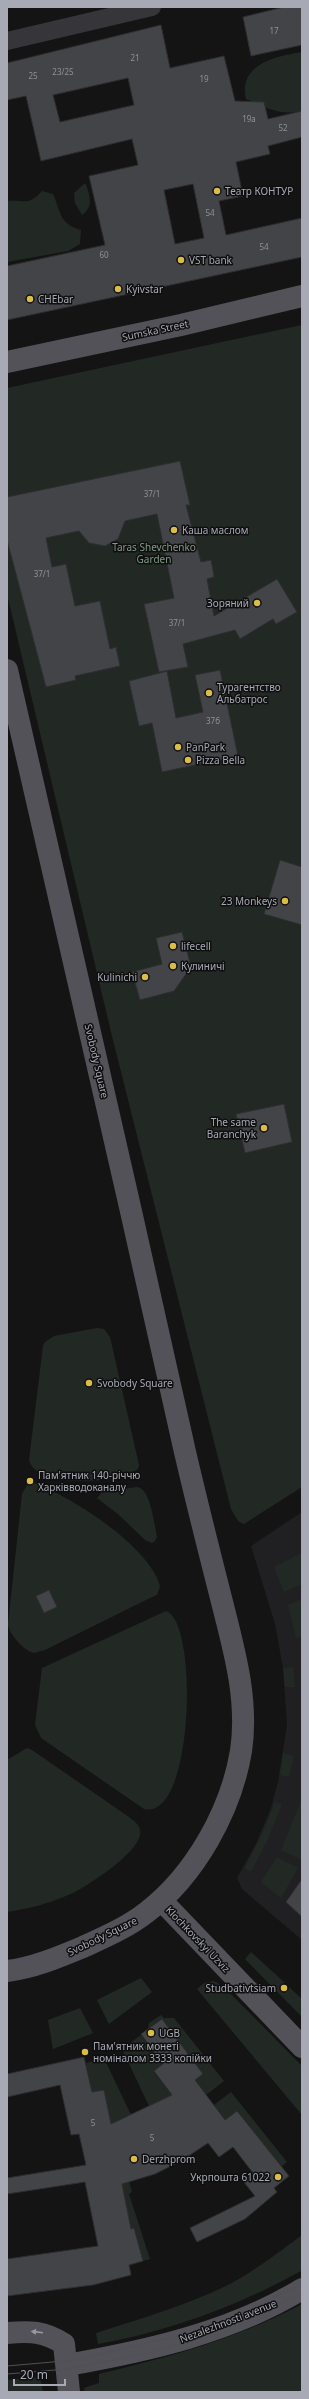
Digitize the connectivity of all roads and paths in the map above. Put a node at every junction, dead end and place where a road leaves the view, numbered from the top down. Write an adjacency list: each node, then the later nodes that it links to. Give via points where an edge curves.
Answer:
1 (152, 7): 2 (street)
2 (7, 41)
3 (302, 296): 4 (main road, Sumska Street)
4 (7, 362)
5 (7, 670): 6 (main road, Svobody Square, via 186,1456 239,1672 244,1721 240,1754 231,1788 219,1819 194,1863)
6 (161, 1900): 7 (main road, Svobody Square, via 137,1920 95,1942 45,1962); 8 (main road, Klochkovskyi Uzviz)
7 (7, 1971)
8 (302, 2047)
9 (302, 2289): 11 (main road, Nezalezhnosti avenue, via 260,2310 192,2337)
10 (7, 2333): 11 (main road, one-way to 10, via 64,2344 43,2333 33,2331)
11 (67, 2365): 12 (main road)
12 (69, 2392)

